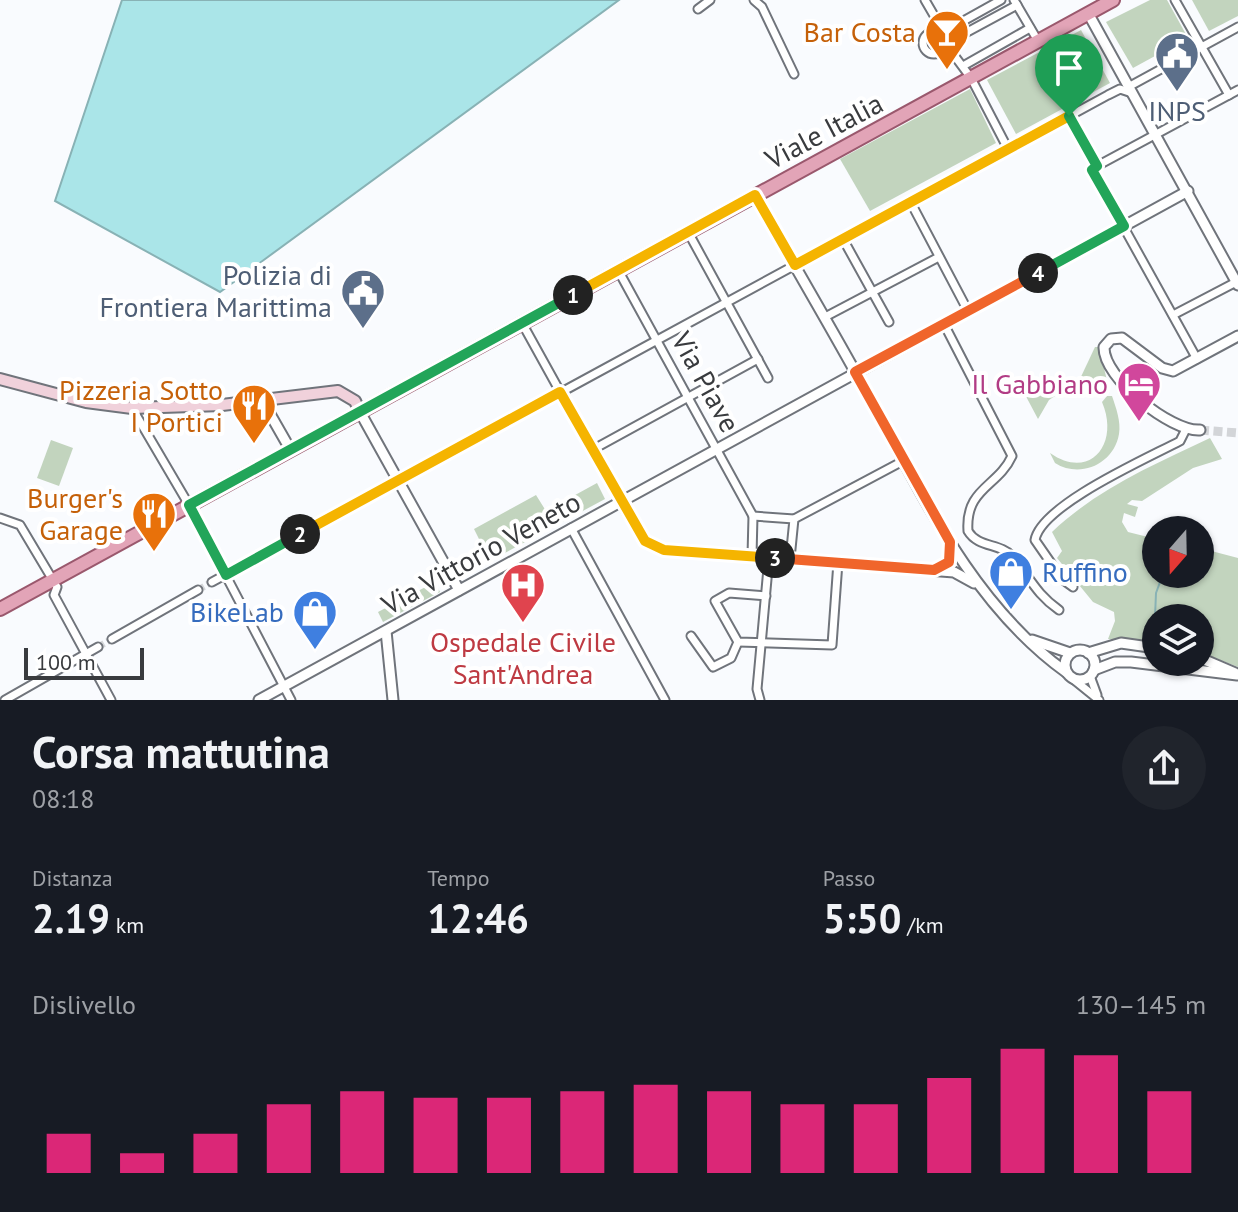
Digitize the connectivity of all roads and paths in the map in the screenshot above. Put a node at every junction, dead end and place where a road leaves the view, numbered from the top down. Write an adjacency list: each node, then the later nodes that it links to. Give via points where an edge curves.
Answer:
1 (710, 0): 8 (street)
2 (925, 0): 15 (street)
3 (1001, 0): 15 (street)
4 (1113, 0): 10 (main road, Viale Italia)
5 (1175, 0): 17 (street)
6 (755, 1): 9 (street); 11 (street)
7 (1016, 3): 13 (street); 15 (street, via 958,37)
8 (698, 9)
9 (757, 13)
10 (1088, 13): 16 (main road, Viale Italia); 21 (street)
11 (772, 27): 14 (street); 19 (street)
12 (1238, 27): 17 (street)
13 (1030, 28): 16 (street); 18 (street)
14 (763, 32)
15 (943, 37): 18 (street)
16 (1038, 41): 20 (main road, Viale Italia)
17 (1201, 47): 21 (street); 23 (street)
18 (963, 66): 20 (street)
19 (794, 74)
20 (971, 78): 26 (street); 29 (main road, Viale Italia)
21 (1132, 90): 24 (street, via 1120,89); 25 (street)
22 (1238, 90): 23 (street)
23 (1229, 95): 25 (street)
24 (1069, 116): 26 (street); 27 (street)
25 (1156, 134): 27 (street); 28 (street)
26 (1008, 149): 30 (street)
27 (1094, 168): 31 (street)
28 (1188, 191): 31 (street, Via Vittorio Veneto); 37 (street)
29 (755, 195): 32 (main road, Viale Italia); 35 (street)
30 (910, 201): 33 (street); 34 (street)
31 (1124, 226): 40 (street, Via Vittorio Veneto); 41 (street)
32 (688, 232): 36 (main road, Viale Italia); 39 (street)
33 (843, 239): 35 (street); 38 (street)
34 (939, 257): 38 (street); 40 (street)
35 (795, 265): 39 (street); 42 (street)
36 (618, 270): 44 (main road, Viale Italia); 47 (street, Via Piave)
37 (1237, 283): 41 (street)
38 (872, 291): 42 (street); 43 (street)
39 (727, 302): 47 (street); 48 (street)
40 (968, 311): 45 (street, Via Vittorio Veneto)
41 (1173, 315): 49 (street)
42 (825, 317): 50 (street)
43 (889, 322)
44 (522, 323): 53 (street); 57 (main road, Viale Italia)
45 (944, 324): 50 (street, Via Vittorio Veneto); 86 (street, via 1012,456 975,498 968,531 982,544 1010,554 1039,597)
46 (1238, 336): 49 (street)
47 (657, 339): 53 (street); 54 (street, Via Piave)
48 (758, 359): 51 (street); 54 (street)
49 (1197, 359): 59 (street, via 1173,371 1122,338 1111,339 1104,347 1125,384)
50 (855, 372): 61 (street, Via Vittorio Veneto); 63 (street)
51 (768, 378)
52 (0, 379): 56 (main road, via 86,402)
53 (560, 392): 62 (street); 64 (street)
54 (688, 397): 61 (street, Via Piave); 62 (street)
55 (262, 400): 56 (main road); 57 (main road, via 338,391 355,401); 60 (street)
56 (132, 408): 66 (street)
57 (360, 412): 64 (street); 66 (main road, Viale Italia)
58 (1200, 430): 59 (street)
59 (1185, 431): 80 (street, via 1180,441 1091,488 1040,526 1035,540)
60 (286, 442)
61 (716, 448): 65 (street, Via Vittorio Veneto); 67 (street, Via Piave)
62 (592, 450): 65 (street)
63 (903, 461): 69 (street); 71 (street)
64 (399, 479): 77 (street); 82 (street)
65 (620, 500): 70 (street, Via Vittorio Veneto); 72 (street, via 645,541 664,550)
66 (189, 505): 77 (street); 78 (main road, Viale Italia)
67 (753, 516): 69 (street); 72 (street)
68 (0, 518): 78 (street, via 20,525)
69 (794, 519): 74 (street)
70 (571, 528): 82 (street, Via Vittorio Veneto); 113 (street)
71 (950, 542): 76 (street, via 949,562); 81 (street)
72 (752, 556): 73 (street)
73 (769, 557): 74 (street); 84 (street)
74 (790, 559): 75 (street)
75 (838, 562): 76 (street); 91 (street, via 832,645)
76 (934, 570): 81 (street, via 960,573)
77 (226, 575): 79 (street); 103 (street)
78 (52, 580): 85 (main road, Viale Italia); 97 (street, via 57,587 54,595)
79 (212, 582)
80 (1073, 587)
81 (979, 588): 89 (street)
82 (459, 590): 87 (street, Via Vittorio Veneto)
83 (195, 592): 90 (street)
84 (766, 596): 91 (street); 92 (street, via 729,593 715,601)
85 (0, 609)
86 (1059, 610)
87 (386, 631): 103 (street, Via Vittorio Veneto); 112 (street)
88 (691, 636): 92 (street, via 713,667 731,658)
89 (1025, 638): 95 (street); 102 (street)
90 (112, 639)
91 (762, 641): 92 (street); 104 (street)
92 (738, 642)
93 (1142, 646): 96 (street, via 1121,643)
94 (98, 647): 97 (street)
95 (1070, 653): 96 (street); 102 (street, via 1065,663)
96 (1088, 653): 101 (street, via 1094,660)
97 (84, 654): 105 (street); 109 (street)
98 (1142, 663): 101 (street, via 1115,662)
99 (1214, 664): 100 (street, via 1237,675)
100 (1214, 672)
101 (1092, 673): 102 (street); 115 (street)
102 (1070, 675): 115 (street)
103 (284, 686): 110 (street, Via Vittorio Veneto); 111 (street)
104 (757, 689): 106 (street); 114 (street)
105 (23, 690): 107 (street); 108 (street)
106 (746, 691)
107 (5, 700)
108 (28, 700)
109 (111, 700)
110 (259, 700)
111 (291, 700)
112 (393, 700)
113 (665, 700)
114 (760, 700)
115 (1100, 700)

